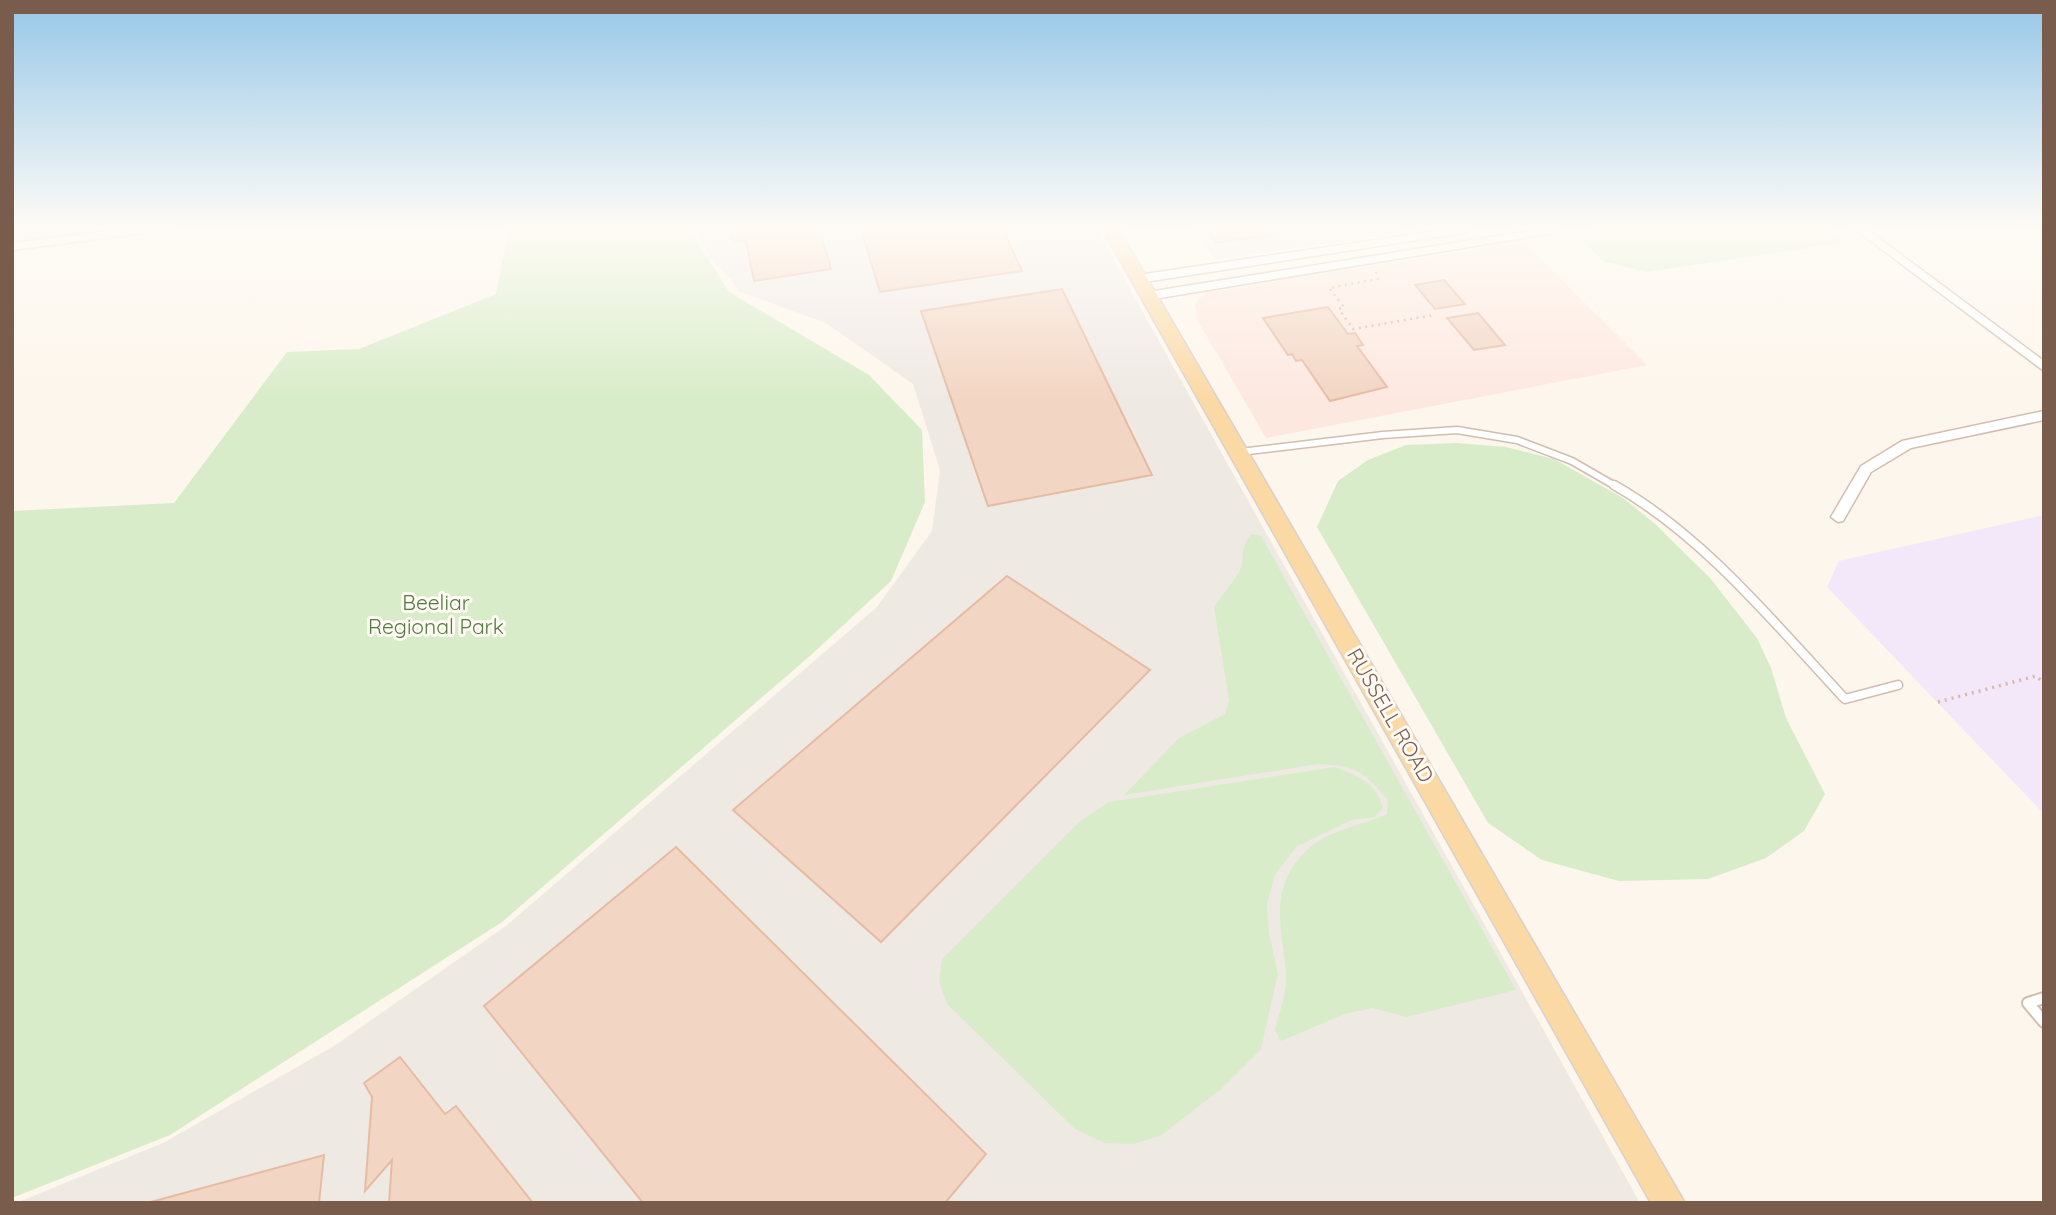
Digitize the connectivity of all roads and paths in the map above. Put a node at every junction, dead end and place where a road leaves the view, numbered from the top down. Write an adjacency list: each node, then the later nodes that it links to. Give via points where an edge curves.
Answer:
1 (1143, 287): 5 (main road, RUSSELL ROAD)
2 (1205, 287): 5 (street)
3 (1336, 287): 6 (path, via 1329,288 1353,329)
4 (1937, 287): 7 (street)
5 (1148, 296): 9 (main road, RUSSELL ROAD)
6 (1434, 315)
7 (2044, 367)
8 (2044, 415): 10 (street, via 1908,444 1866,469)
9 (1240, 452): 12 (lane, via 1453,429 1492,433 1520,442 1566,459 1679,532 1726,573 1845,699); 16 (main road, RUSSELL ROAD)
10 (1838, 517)
11 (2044, 683): 13 (path, via 2036,676)
12 (1898, 685)
13 (1938, 702)
14 (2044, 998): 15 (lane, via 2028,1003)
15 (2044, 1022)
16 (1669, 1203)

